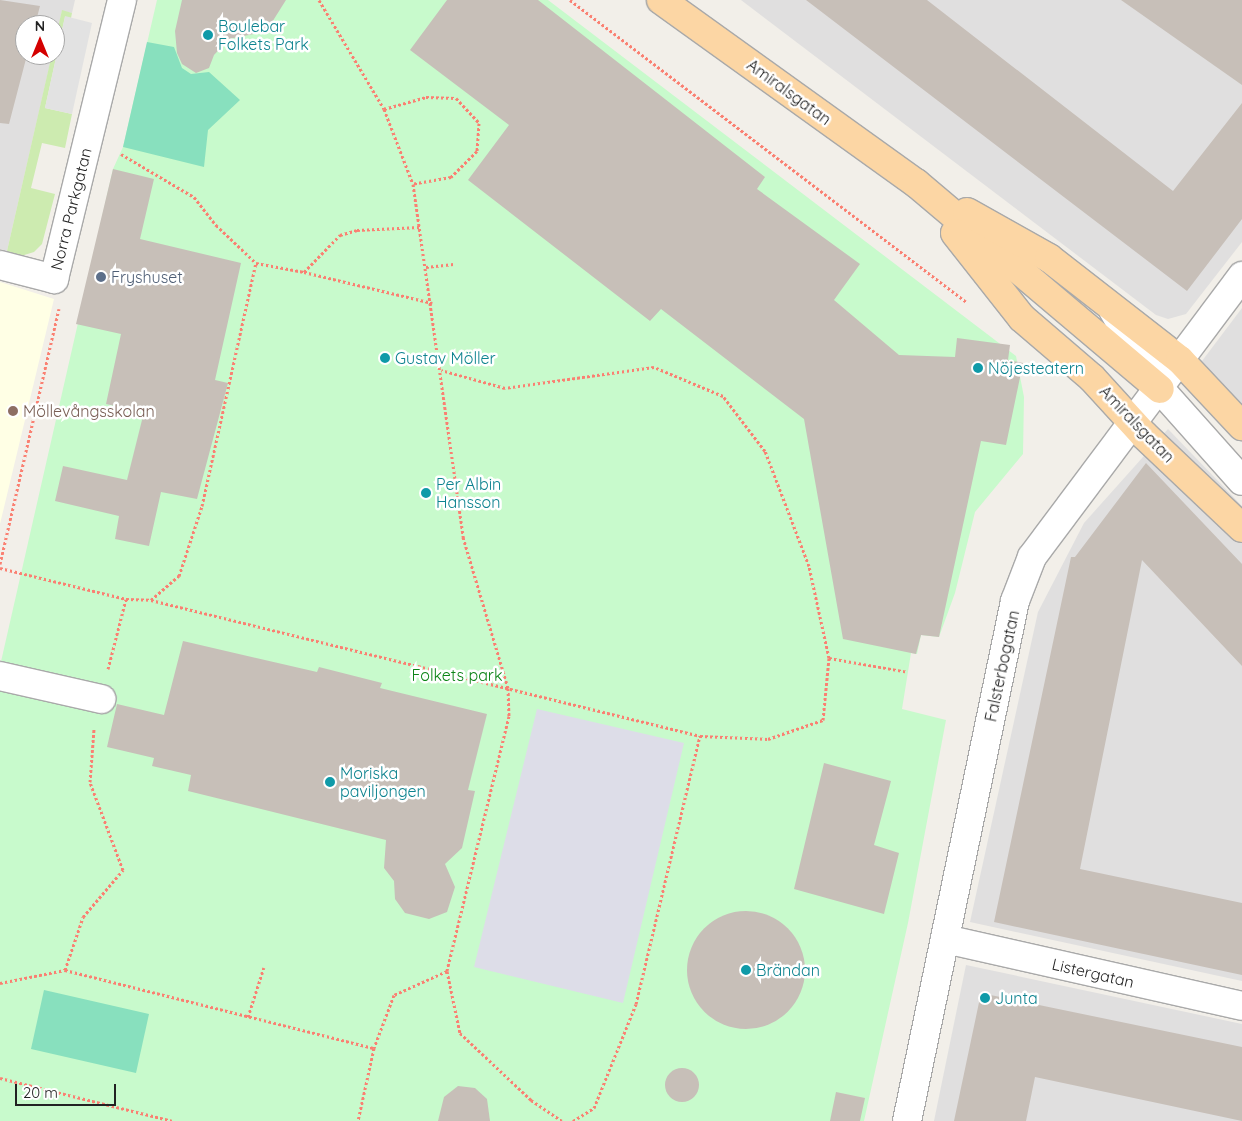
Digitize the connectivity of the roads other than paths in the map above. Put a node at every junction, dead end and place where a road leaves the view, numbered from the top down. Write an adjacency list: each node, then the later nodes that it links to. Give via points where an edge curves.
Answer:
1 (122, 0): 4 (street, Norra Parkgatan, via 54,279)
2 (661, 0): 3 (main road, Amiralsgatan)
3 (916, 183): 6 (main road, Amiralsgatan, via 1049,258); 8 (main road, Amiralsgatan); 9 (main road, Amiralsgatan, via 1022,318 1092,378)
4 (0, 265)
5 (1242, 276): 7 (street, Falsterbogatan)
6 (1114, 310): 7 (main road, Amiralsgatan); 8 (street, Amiralsgatan)
7 (1180, 360): 8 (street, Falsterbogatan); 10 (main road, Amiralsgatan)
8 (1160, 389): 9 (street, Falsterbogatan); 11 (street, Amiralsgatan)
9 (1133, 423): 12 (main road, Amiralsgatan); 15 (street, Falsterbogatan, via 1032,556 1016,601)
10 (1242, 426)
11 (1242, 481)
12 (1242, 528)
13 (0, 676): 14 (street)
14 (101, 698)
15 (945, 939): 16 (street, Listergatan); 17 (street, Falsterbogatan)
16 (1242, 1006)
17 (907, 1121)

